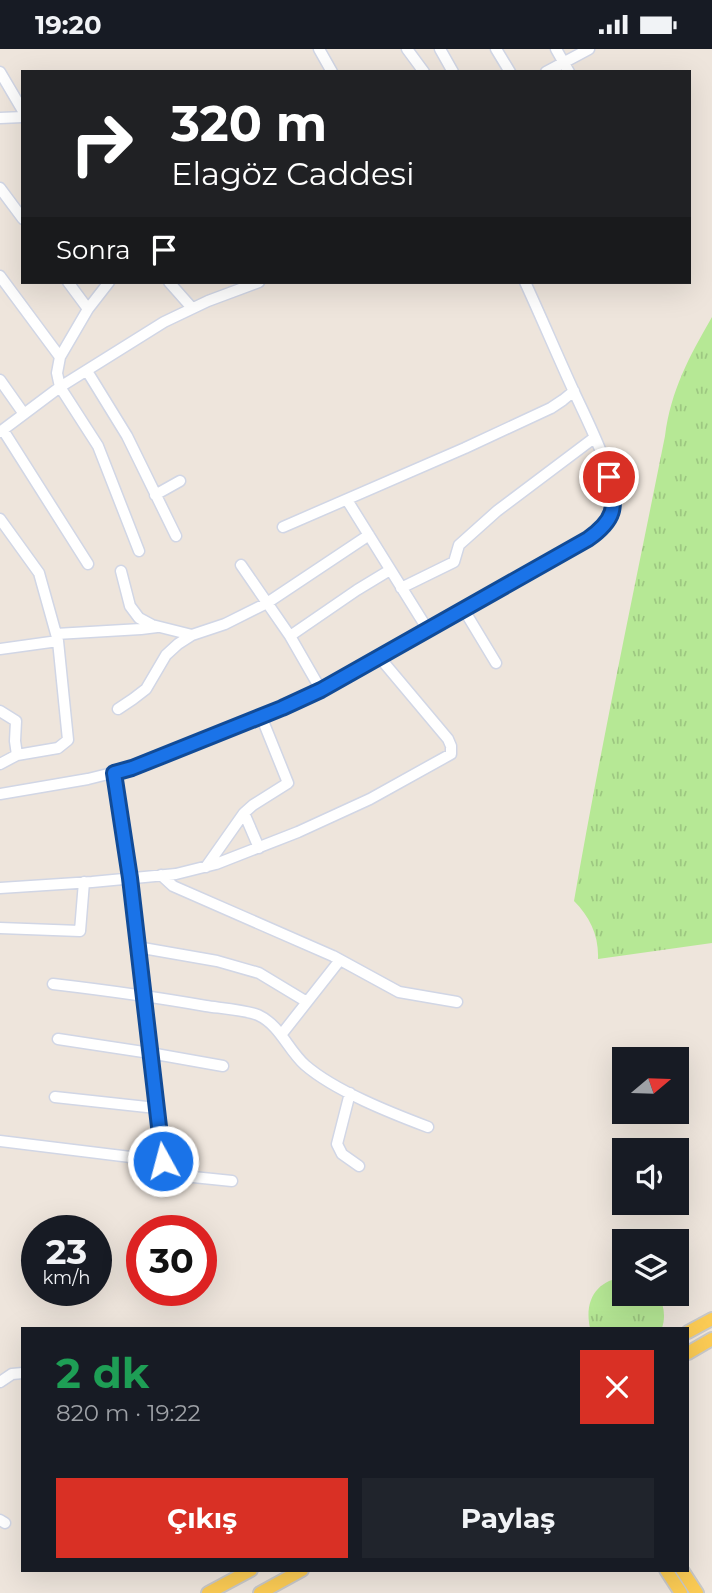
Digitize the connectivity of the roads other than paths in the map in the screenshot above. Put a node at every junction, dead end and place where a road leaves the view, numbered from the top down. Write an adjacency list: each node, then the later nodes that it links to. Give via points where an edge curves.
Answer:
1 (319, 49): 8 (street)
2 (407, 49): 9 (street)
3 (440, 49): 10 (street)
4 (496, 49): 11 (street)
5 (556, 49): 7 (street)
6 (589, 49): 7 (street)
7 (567, 67)
8 (330, 70)
9 (423, 70)
10 (452, 70)
11 (509, 70)
12 (0, 72): 13 (street)
13 (21, 108)
14 (21, 117): 15 (street)
15 (0, 118)
16 (0, 188): 17 (street)
17 (21, 216)
18 (0, 276): 26 (street)
19 (69, 284): 25 (street)
20 (107, 284): 25 (street)
21 (171, 284): 24 (street)
22 (254, 284): 24 (street)
23 (526, 284): 30 (street)
24 (192, 308): 27 (street)
25 (88, 309): 26 (street)
26 (60, 357): 29 (street)
27 (87, 371): 29 (street); 35 (street, via 127,436)
28 (0, 380): 31 (street)
29 (60, 387): 31 (street); 41 (street, via 98,446)
30 (573, 391): 33 (street); 36 (street, via 551,408)
31 (24, 414): 32 (street)
32 (1, 431): 42 (street)
33 (594, 438): 46 (street, via 497,511 460,545 454,562); 48 (street, via 614,495 606,522 588,539)
34 (180, 481): 35 (street)
35 (155, 495): 40 (street)
36 (347, 500): 38 (street); 39 (street)
37 (0, 519): 53 (street, via 38,573)
38 (284, 527)
39 (369, 535): 44 (street); 47 (street)
40 (176, 536)
41 (139, 551)
42 (88, 564)
43 (241, 565): 47 (street)
44 (390, 570): 46 (street); 52 (street)
45 (121, 571): 49 (street, via 133,610 143,621)
46 (401, 587): 50 (street)
47 (267, 603): 51 (street); 52 (street)
48 (464, 610): 50 (street); 56 (street)
49 (158, 626): 51 (street); 53 (street)
50 (428, 631): 55 (street)
51 (192, 635): 58 (street, via 166,655 146,689)
52 (290, 636): 57 (street)
53 (57, 637): 54 (street); 61 (street, via 68,740 54,749)
54 (0, 649)
55 (380, 658): 57 (street); 66 (street, via 448,739 451,754 370,799)
56 (496, 663)
57 (321, 690): 60 (street)
58 (118, 709)
59 (0, 711): 61 (street, via 16,721)
60 (261, 716): 63 (street); 65 (street, via 288,783)
61 (17, 755): 62 (street)
62 (0, 764)
63 (114, 773): 64 (street); 69 (street)
64 (0, 794)
65 (244, 813): 66 (street); 67 (street)
66 (259, 848): 67 (street)
67 (206, 867): 68 (street)
68 (161, 875): 69 (street); 74 (street, via 173,886)
69 (130, 878): 70 (street); 73 (street)
70 (84, 882): 71 (street); 72 (street, via 80,931)
71 (0, 888)
72 (0, 928)
73 (138, 947): 76 (street); 77 (street, via 259,973)
74 (340, 960): 77 (street); 78 (street, via 399,992)
75 (53, 984): 76 (street)
76 (143, 995): 79 (street, via 257,1014); 81 (street)
77 (307, 1002): 79 (street)
78 (457, 1002)
79 (281, 1035): 83 (street, via 306,1066)
80 (58, 1039): 81 (street)
81 (149, 1052): 82 (street); 85 (street)
82 (223, 1066)
83 (350, 1093): 86 (street); 89 (street, via 337,1144 342,1154)
84 (55, 1097): 85 (street)
85 (156, 1108): 88 (street)
86 (428, 1127)
87 (0, 1142): 88 (street)
88 (163, 1161): 90 (street, via 164,1174)
89 (359, 1166)
90 (232, 1181)
91 (712, 1319): 92 (main road)
92 (689, 1331)
93 (712, 1339): 94 (main road)
94 (689, 1352)
95 (21, 1373): 96 (street)
96 (0, 1383)
97 (247, 1572): 101 (main road)
98 (298, 1572): 102 (main road)
99 (667, 1572): 103 (main road)
100 (683, 1572): 104 (main road)
101 (208, 1593)
102 (260, 1593)
103 (681, 1593)
104 (697, 1593)

